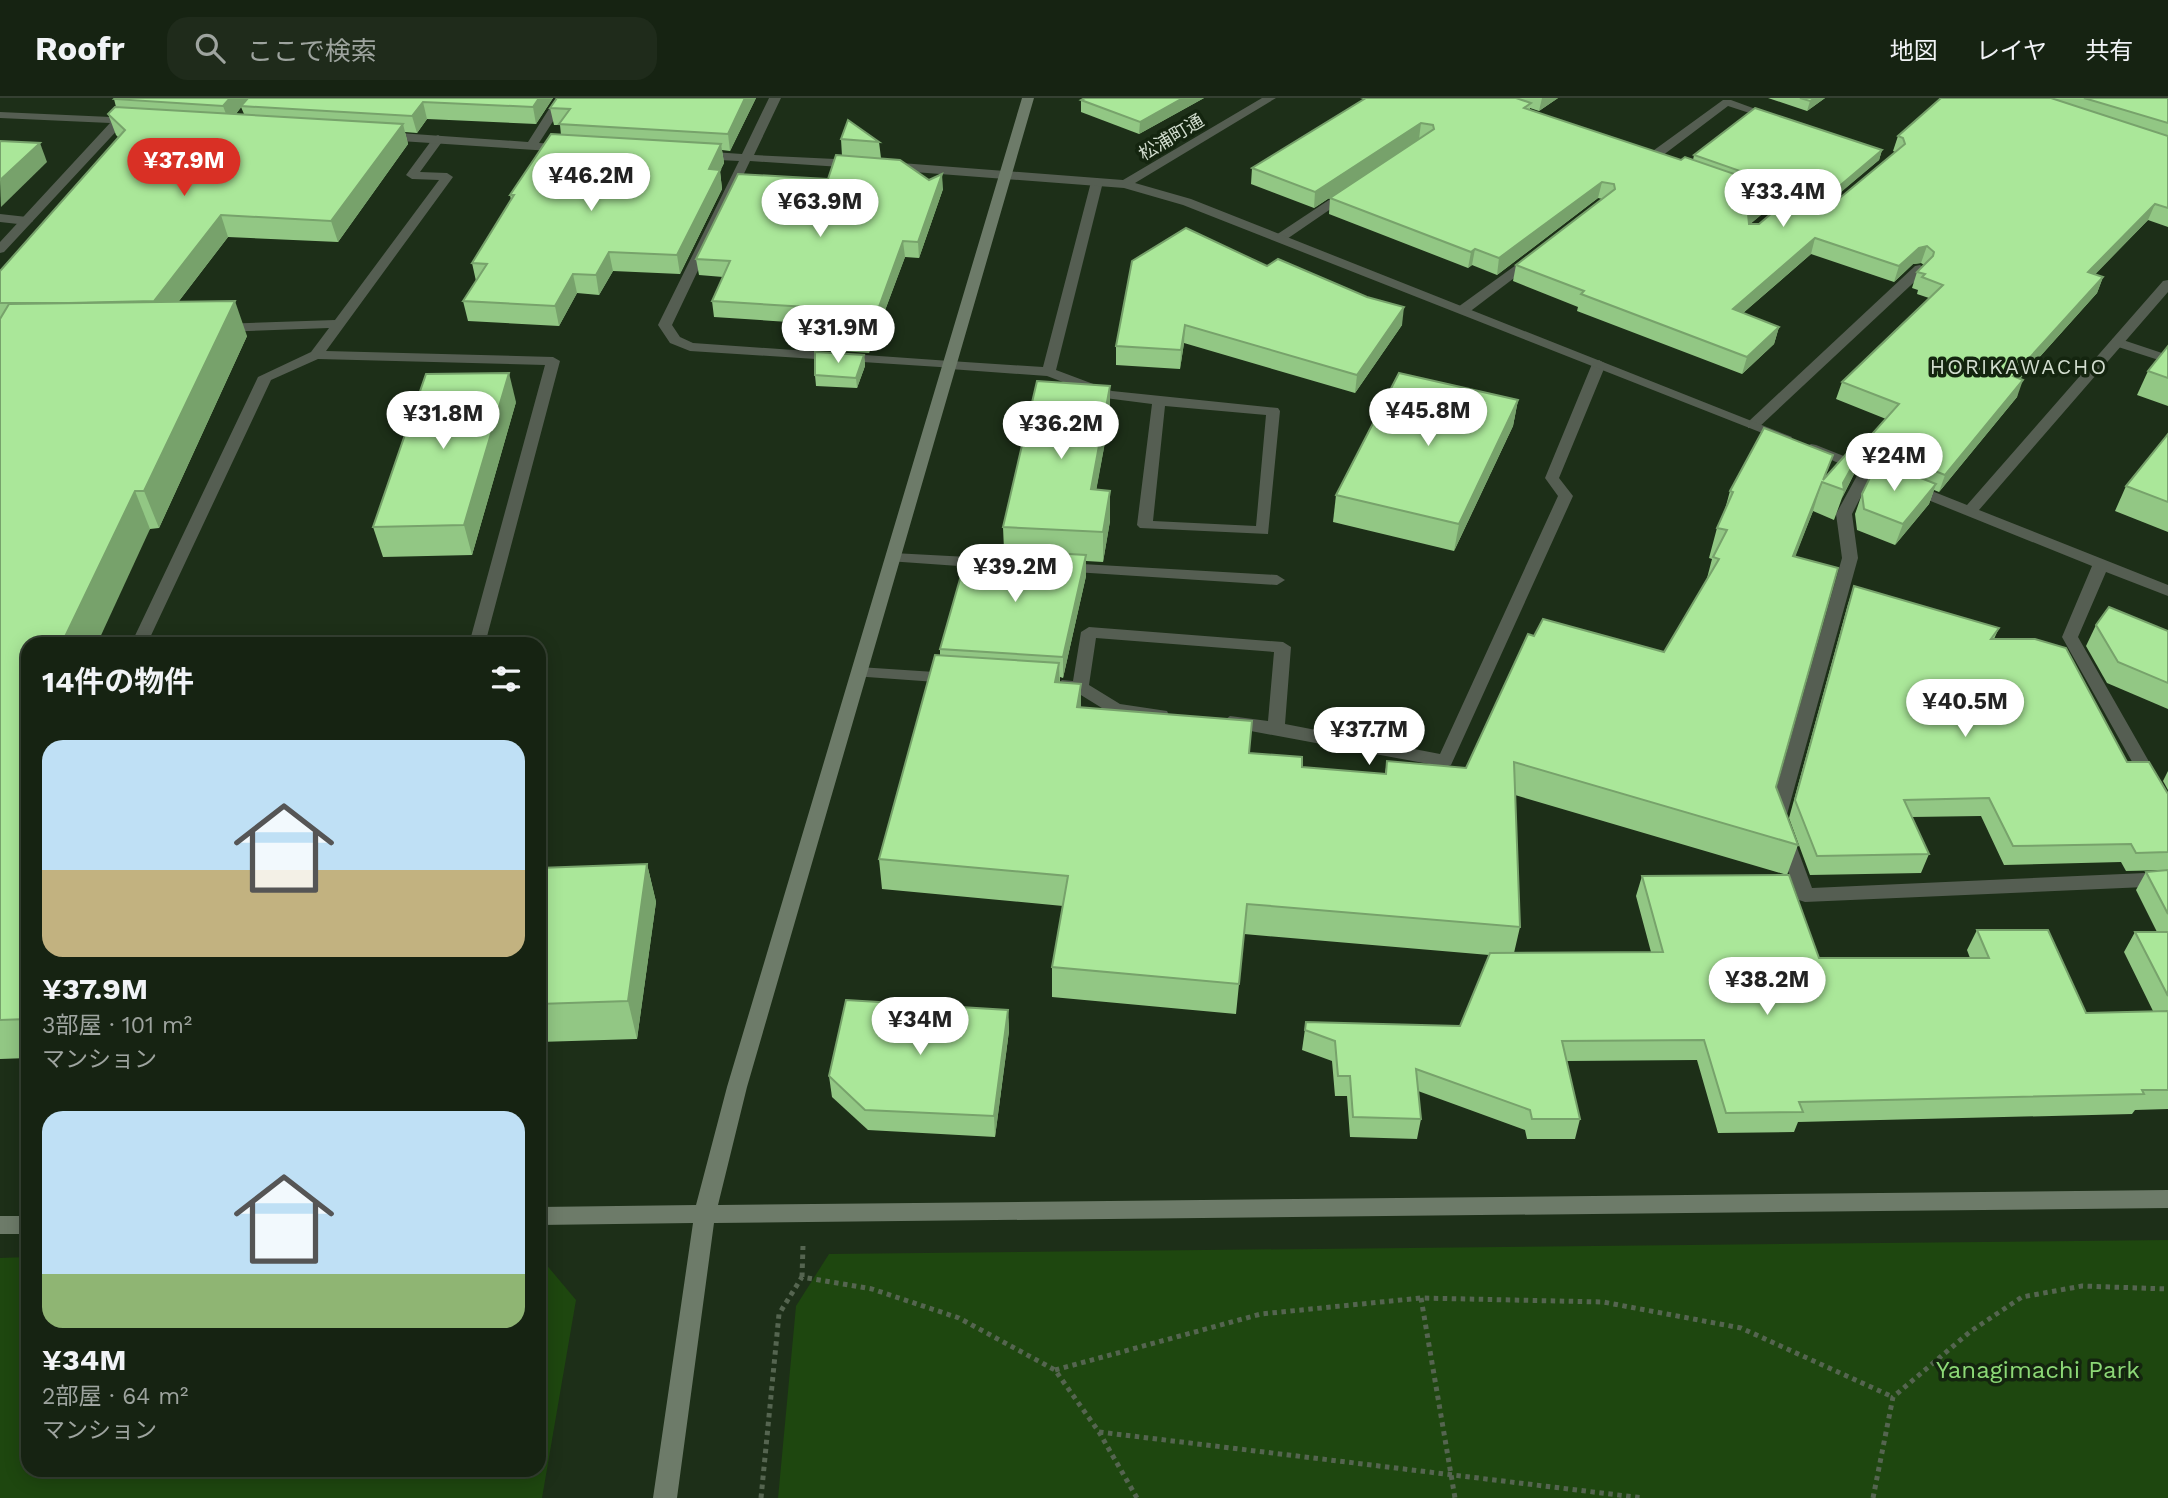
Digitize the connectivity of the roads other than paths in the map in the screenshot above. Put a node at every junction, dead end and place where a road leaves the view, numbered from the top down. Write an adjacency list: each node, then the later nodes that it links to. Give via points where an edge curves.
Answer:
1 (562, 98): 12 (street)
2 (775, 98): 16 (street)
3 (1028, 98): 17 (street)
4 (1270, 98): 19 (street, 松浦町通)
5 (1730, 100): 9 (street); 14 (street, via 1660,159)
6 (0, 115): 7 (street)
7 (119, 121): 8 (street); 22 (street)
8 (145, 122)
9 (1791, 123)
10 (370, 135): 11 (street)
11 (438, 139): 12 (street); 29 (street, via 412,175 447,177)
12 (531, 146): 13 (street)
13 (584, 149)
14 (1641, 152)
15 (691, 155): 16 (street)
16 (744, 158): 17 (street); 35 (street, via 665,325 675,340 690,347)
17 (1004, 176): 18 (street); 35 (street)
18 (1097, 182): 19 (street); 36 (street)
19 (1125, 184): 23 (street)
20 (1357, 187): 23 (street)
21 (0, 218): 22 (street)
22 (27, 220): 25 (street)
23 (1280, 238): 28 (street)
24 (1550, 244): 28 (street)
25 (0, 249)
26 (1920, 269): 38 (street)
27 (2167, 288): 31 (street)
28 (1463, 310): 34 (street)
29 (338, 324): 30 (street); 32 (street)
30 (203, 328)
31 (2118, 342): 33 (street); 40 (street)
32 (316, 355): 47 (street, via 265,377); 48 (street, via 553,361)
33 (2168, 359)
34 (1599, 364): 38 (street); 55 (street, via 1552,478 1566,496 1445,761)
35 (950, 365): 36 (street); 41 (street)
36 (1049, 372): 37 (street, via 1110,395)
37 (1159, 401): 37 (street, via 1145,525 1263,531 1273,411)
38 (1753, 425): 39 (street)
39 (1867, 470): 40 (street); 57 (street, via 1844,514 1850,558 1777,818 1805,895)
40 (1970, 511): 43 (street)
41 (893, 558): 42 (street); 49 (street)
42 (1003, 564)
43 (2101, 564): 46 (street); 56 (street, via 2070,637)
44 (1044, 567): 45 (street)
45 (1277, 580)
46 (2168, 591)
47 (142, 637)
48 (479, 637)
49 (859, 672): 50 (street); 59 (street)
50 (970, 680)
51 (1038, 684): 52 (street)
52 (1080, 687): 53 (street, via 1116,709); 55 (street, via 1089,632 1283,648)
53 (1183, 717)
54 (1209, 720): 55 (street)
55 (1276, 728)
56 (2168, 811)
57 (2168, 878)
58 (2168, 1199): 59 (street)
59 (705, 1213): 60 (street); 63 (street)
60 (546, 1216)
61 (0, 1225): 62 (street)
62 (21, 1225)
63 (665, 1498)

